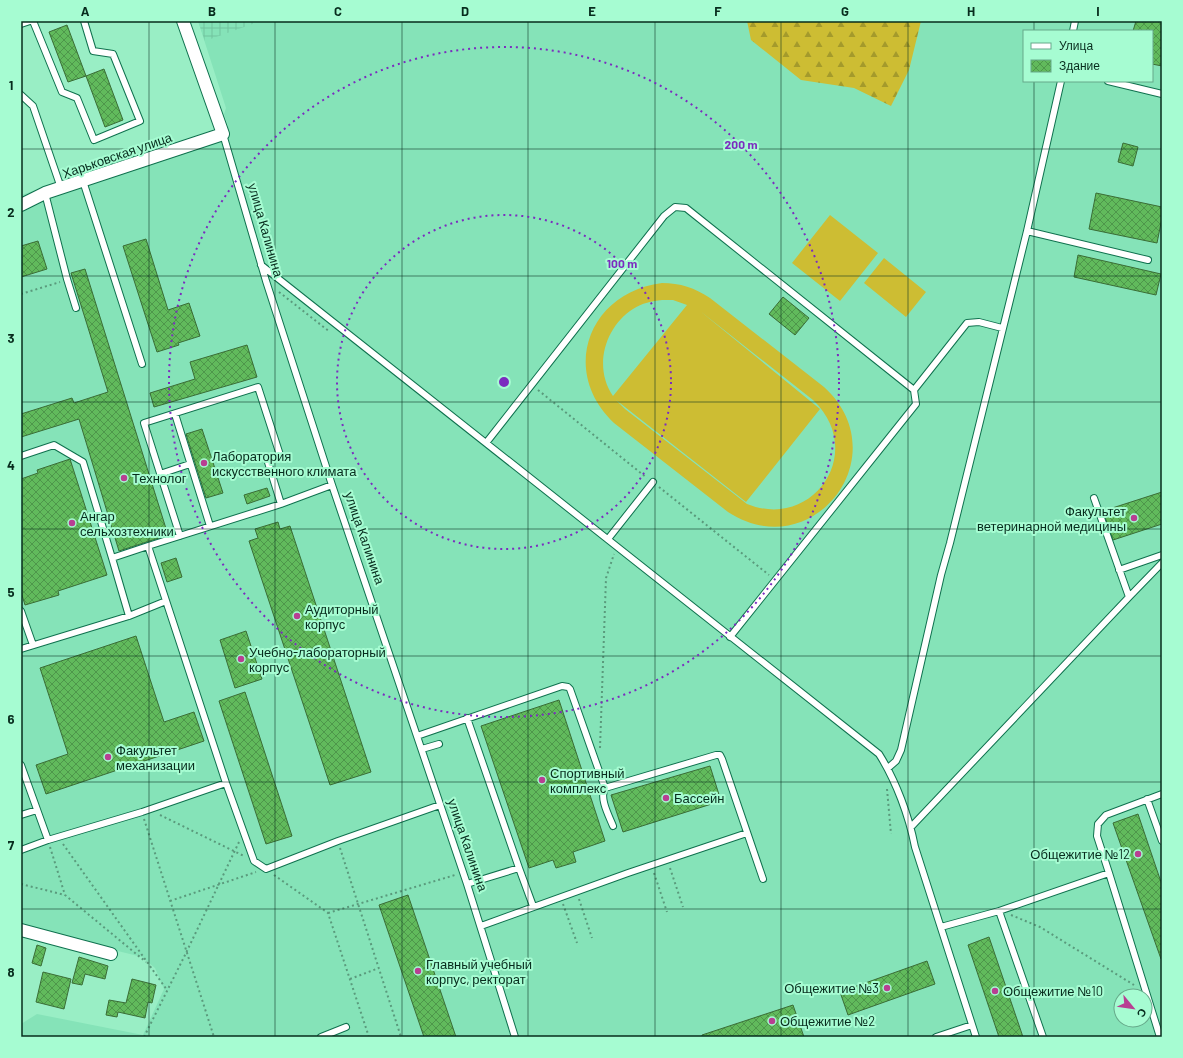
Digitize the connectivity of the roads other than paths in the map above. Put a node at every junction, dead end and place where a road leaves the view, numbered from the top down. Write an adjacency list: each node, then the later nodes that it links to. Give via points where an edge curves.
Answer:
1 (30, 21): 5 (lane)
2 (33, 21): 3 (lane, via 62,92 77,98 94,140 140,122 113,54 93,51)
3 (84, 21)
4 (183, 21): 10 (street, улица Калинина)
5 (21, 24)
6 (1061, 82): 15 (lane)
7 (1112, 82): 8 (lane)
8 (1162, 94)
9 (21, 95): 12 (lane, via 33,106)
10 (223, 134): 11 (street, Харьковская улица); 17 (lane, улица Калинина)
11 (82, 181): 12 (street, Харьковская улица); 20 (lane)
12 (61, 188): 13 (street, Харьковская улица)
13 (46, 193): 14 (street, Харьковская улица); 18 (lane)
14 (21, 205)
15 (1026, 231): 16 (lane); 19 (lane)
16 (1148, 260)
17 (261, 265): 23 (lane); 28 (lane, улица Калинина)
18 (76, 308)
19 (1002, 328): 21 (lane, via 979,322 967,323); 51 (lane, via 901,750 896,761)
20 (142, 364)
21 (914, 390): 23 (lane, via 686,208 675,207 664,216); 43 (lane, via 916,404)
22 (174, 414): 25 (lane); 26 (lane, via 144,424); 30 (lane, via 258,387 280,455 267,459)
23 (486, 443): 33 (lane)
24 (21, 456): 36 (lane, via 54,445 83,462)
25 (190, 464): 26 (lane); 31 (lane)
26 (160, 474): 32 (lane)
27 (653, 482): 33 (lane)
28 (332, 485): 30 (lane); 47 (lane, улица Калинина)
29 (1094, 498): 38 (lane)
30 (281, 504): 31 (lane)
31 (210, 526): 32 (lane)
32 (180, 536): 34 (lane)
33 (608, 539): 43 (lane)
34 (148, 546): 36 (lane); 40 (lane)
35 (1162, 555): 38 (lane)
36 (112, 558): 42 (lane)
37 (1162, 563): 39 (lane)
38 (1119, 570): 39 (lane)
39 (1129, 597): 60 (lane)
40 (166, 601): 42 (lane); 52 (lane)
41 (21, 611): 44 (lane)
42 (129, 616): 44 (lane)
43 (730, 637): 51 (lane, via 880,754)
44 (33, 645): 45 (lane)
45 (21, 649)
46 (467, 718): 47 (lane); 53 (lane, via 568,686); 65 (lane)
47 (417, 736): 49 (lane, улица Калинина)
48 (439, 744): 49 (lane)
49 (422, 749): 56 (lane, улица Калинина)
50 (21, 765): 57 (lane)
51 (888, 768): 60 (lane)
52 (226, 783): 56 (lane, via 254,862 266,869); 62 (lane)
53 (605, 788): 59 (lane, via 602,792 603,798); 61 (lane, via 716,755 720,756)
54 (1162, 794): 55 (lane)
55 (1147, 799): 63 (lane); 66 (lane, via 1106,815 1098,824 1097,836)
56 (440, 805): 68 (lane, улица Калинина)
57 (37, 810): 58 (lane); 62 (lane)
58 (21, 816)
59 (613, 826)
60 (911, 827): 72 (lane)
61 (747, 833): 67 (lane); 69 (lane)
62 (48, 840): 64 (lane)
63 (1162, 841)
64 (21, 850)
65 (519, 868): 68 (lane); 69 (lane)
66 (1109, 873): 70 (lane); 82 (lane)
67 (762, 879)
68 (467, 884): 71 (lane, улица Калинина)
69 (533, 906): 71 (lane)
70 (999, 911): 72 (lane); 81 (lane)
71 (481, 926): 78 (lane, улица Калинина)
72 (941, 927): 75 (lane)
73 (21, 930): 74 (street)
74 (111, 954)
75 (972, 1025): 79 (lane); 80 (lane)
76 (346, 1027): 77 (lane)
77 (321, 1037)
78 (515, 1037)
79 (936, 1037)
80 (976, 1037)
81 (1043, 1037)
82 (1160, 1037)

